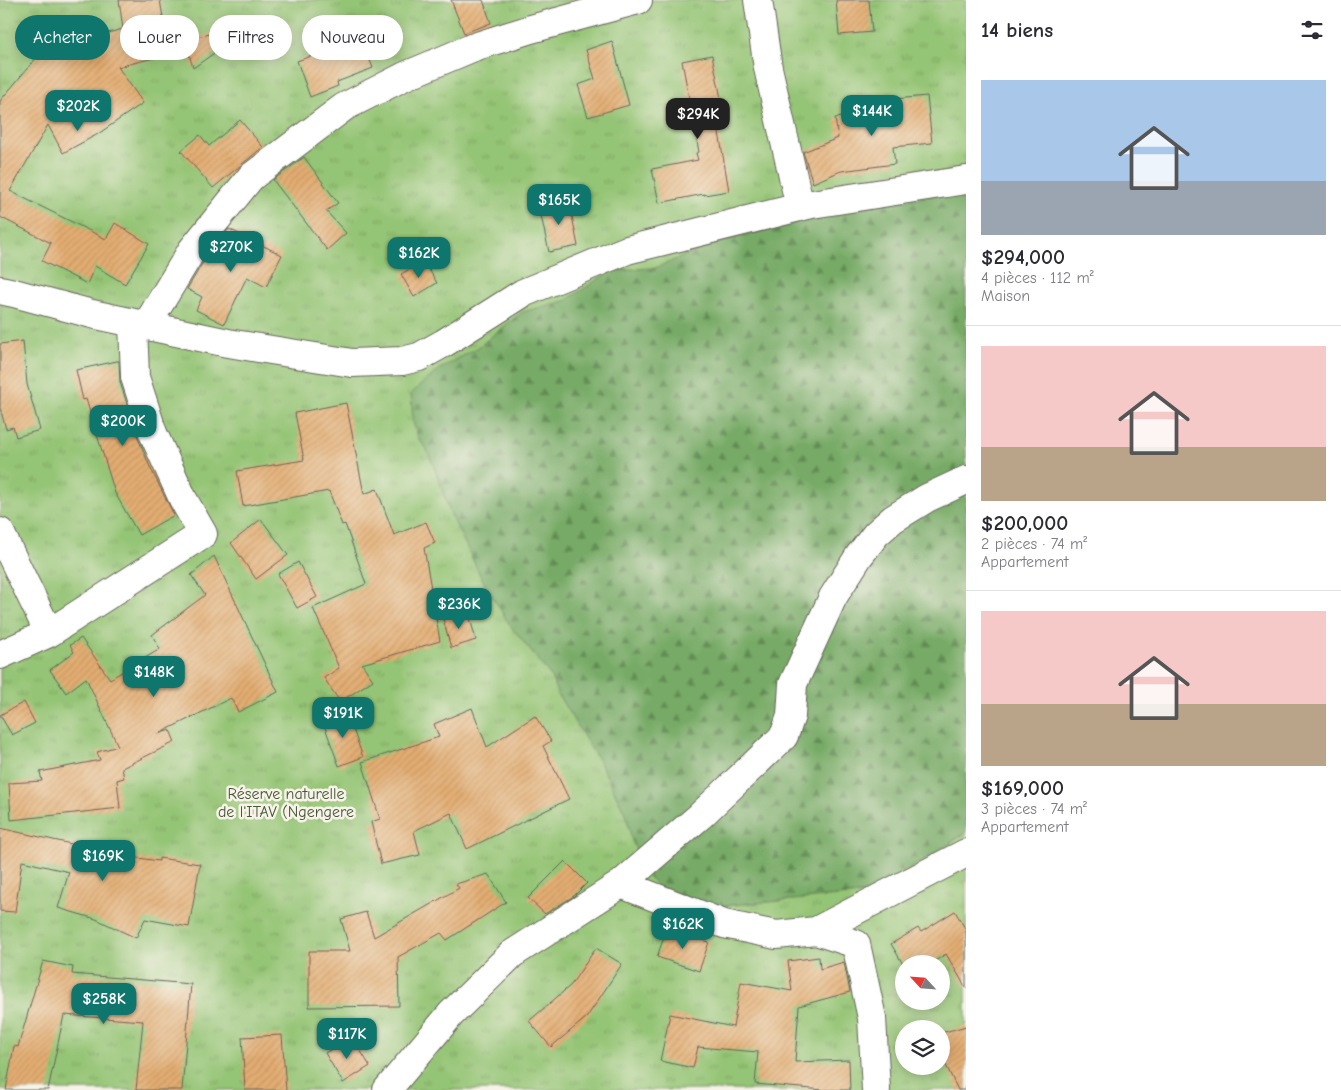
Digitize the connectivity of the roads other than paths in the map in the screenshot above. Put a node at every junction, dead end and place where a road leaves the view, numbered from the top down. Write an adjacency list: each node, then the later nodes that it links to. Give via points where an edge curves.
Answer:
1 (638, 0): 6 (street, via 474,47 405,76 344,107 251,177 192,250)
2 (758, 0): 4 (street, via 768,68)
3 (966, 180): 4 (street)
4 (800, 207): 6 (street, via 627,250 523,293 444,343 419,357 402,361 352,363 228,343)
5 (0, 290): 6 (street)
6 (139, 324): 9 (street, via 135,377 150,424 183,499 203,534)
7 (966, 480): 12 (street, via 927,498 876,534 833,597 793,684 791,716 784,736 706,811)
8 (0, 532): 9 (street)
9 (49, 633): 10 (street)
10 (0, 655)
11 (966, 852): 13 (street)
12 (621, 884): 13 (street, via 724,924 776,935); 14 (street, via 512,954 451,1014)
13 (816, 932): 15 (street, via 856,944 872,1018)
14 (387, 1090)
15 (876, 1090)

